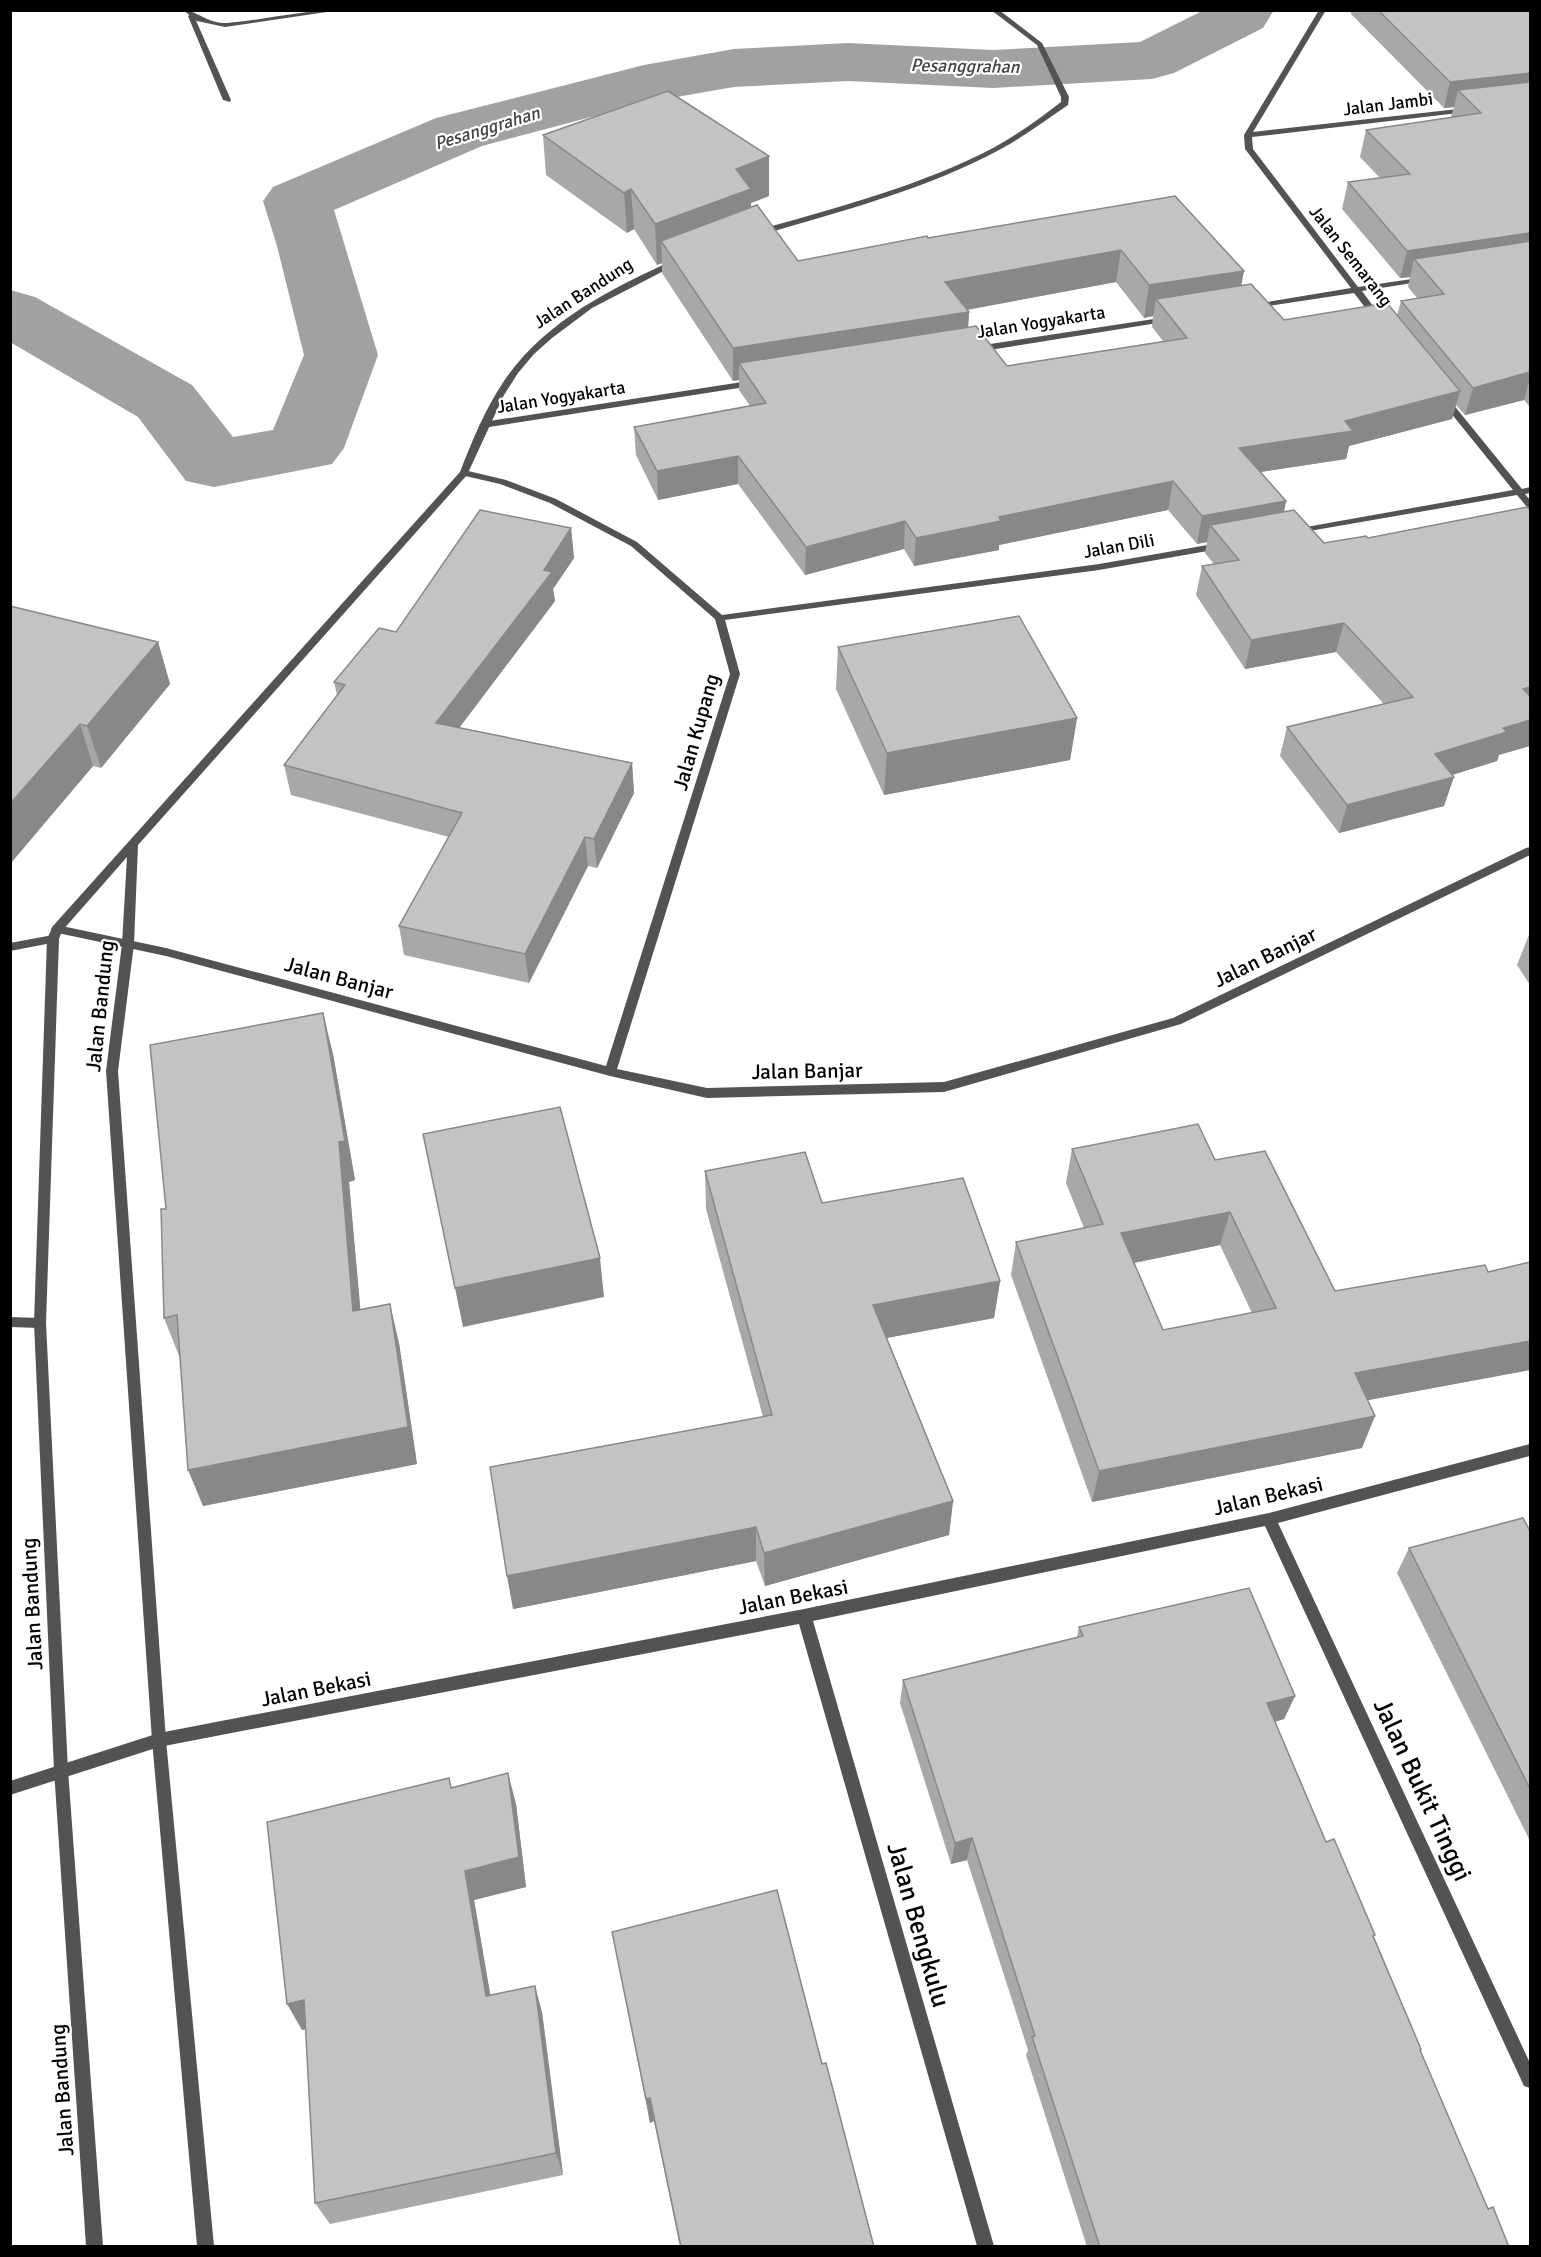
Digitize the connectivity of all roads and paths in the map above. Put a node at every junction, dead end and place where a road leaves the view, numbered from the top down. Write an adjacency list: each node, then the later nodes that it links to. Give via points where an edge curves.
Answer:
1 (337, 10): 4 (street, via 225,25 208,23)
2 (994, 10): 8 (street, via 1040,44 1065,103 1038,125 978,157 926,179)
3 (1323, 10): 7 (street)
4 (188, 13): 5 (street)
5 (227, 100)
6 (1472, 109): 7 (street, Jalan Jambi)
7 (1248, 135): 11 (street, Jalan Semarang, via 1249,149 1262,168)
8 (753, 235)
9 (689, 256): 18 (street, Jalan Bandung, via 610,295 539,345 514,372)
10 (1437, 277): 11 (street)
11 (1355, 290): 12 (street); 14 (street, Jalan Semarang)
12 (1248, 307)
13 (1177, 318): 15 (street, Jalan Yogyakarta)
14 (1385, 327)
15 (964, 351)
16 (763, 382): 18 (street, Jalan Yogyakarta)
17 (1437, 391): 21 (street)
18 (483, 425): 19 (street, Jalan Bandung)
19 (464, 473): 25 (street, via 503,482 553,501 634,544); 26 (street, Jalan Bandung)
20 (1530, 490): 21 (street)
21 (1520, 492): 22 (street); 23 (street)
22 (1530, 505)
23 (1286, 534)
24 (1228, 544): 25 (street, Jalan Dili, via 1099,567)
25 (720, 618): 31 (street, Jalan Kupang, via 735,674)
26 (133, 846): 28 (street, Jalan Bandung); 29 (street, Jalan Bandung)
27 (1530, 851): 31 (street, Jalan Banjar, via 1177,1021 944,1087 707,1093)
28 (55, 934): 29 (street, Jalan Banjar); 30 (street); 33 (street, Jalan Bandung)
29 (128, 944): 31 (street, Jalan Banjar); 37 (street, Jalan Bandung, via 112,1071)
30 (10, 947)
31 (610, 1072)
32 (10, 1322): 33 (street)
33 (40, 1323): 38 (street, Jalan Bandung)
34 (1530, 1450): 35 (street, Jalan Bekasi)
35 (1269, 1520): 36 (street, Jalan Bekasi); 40 (street, Jalan Bukit Tinggi)
36 (804, 1616): 37 (street, Jalan Bekasi); 43 (street, Jalan Bengkulu)
37 (159, 1740): 38 (street, Jalan Bekasi); 42 (street, Jalan Bandung)
38 (61, 1770): 39 (street, Jalan Bekasi); 41 (street, Jalan Bandung)
39 (10, 1788)
40 (1530, 2080)
41 (94, 2247)
42 (206, 2247)
43 (986, 2247)

